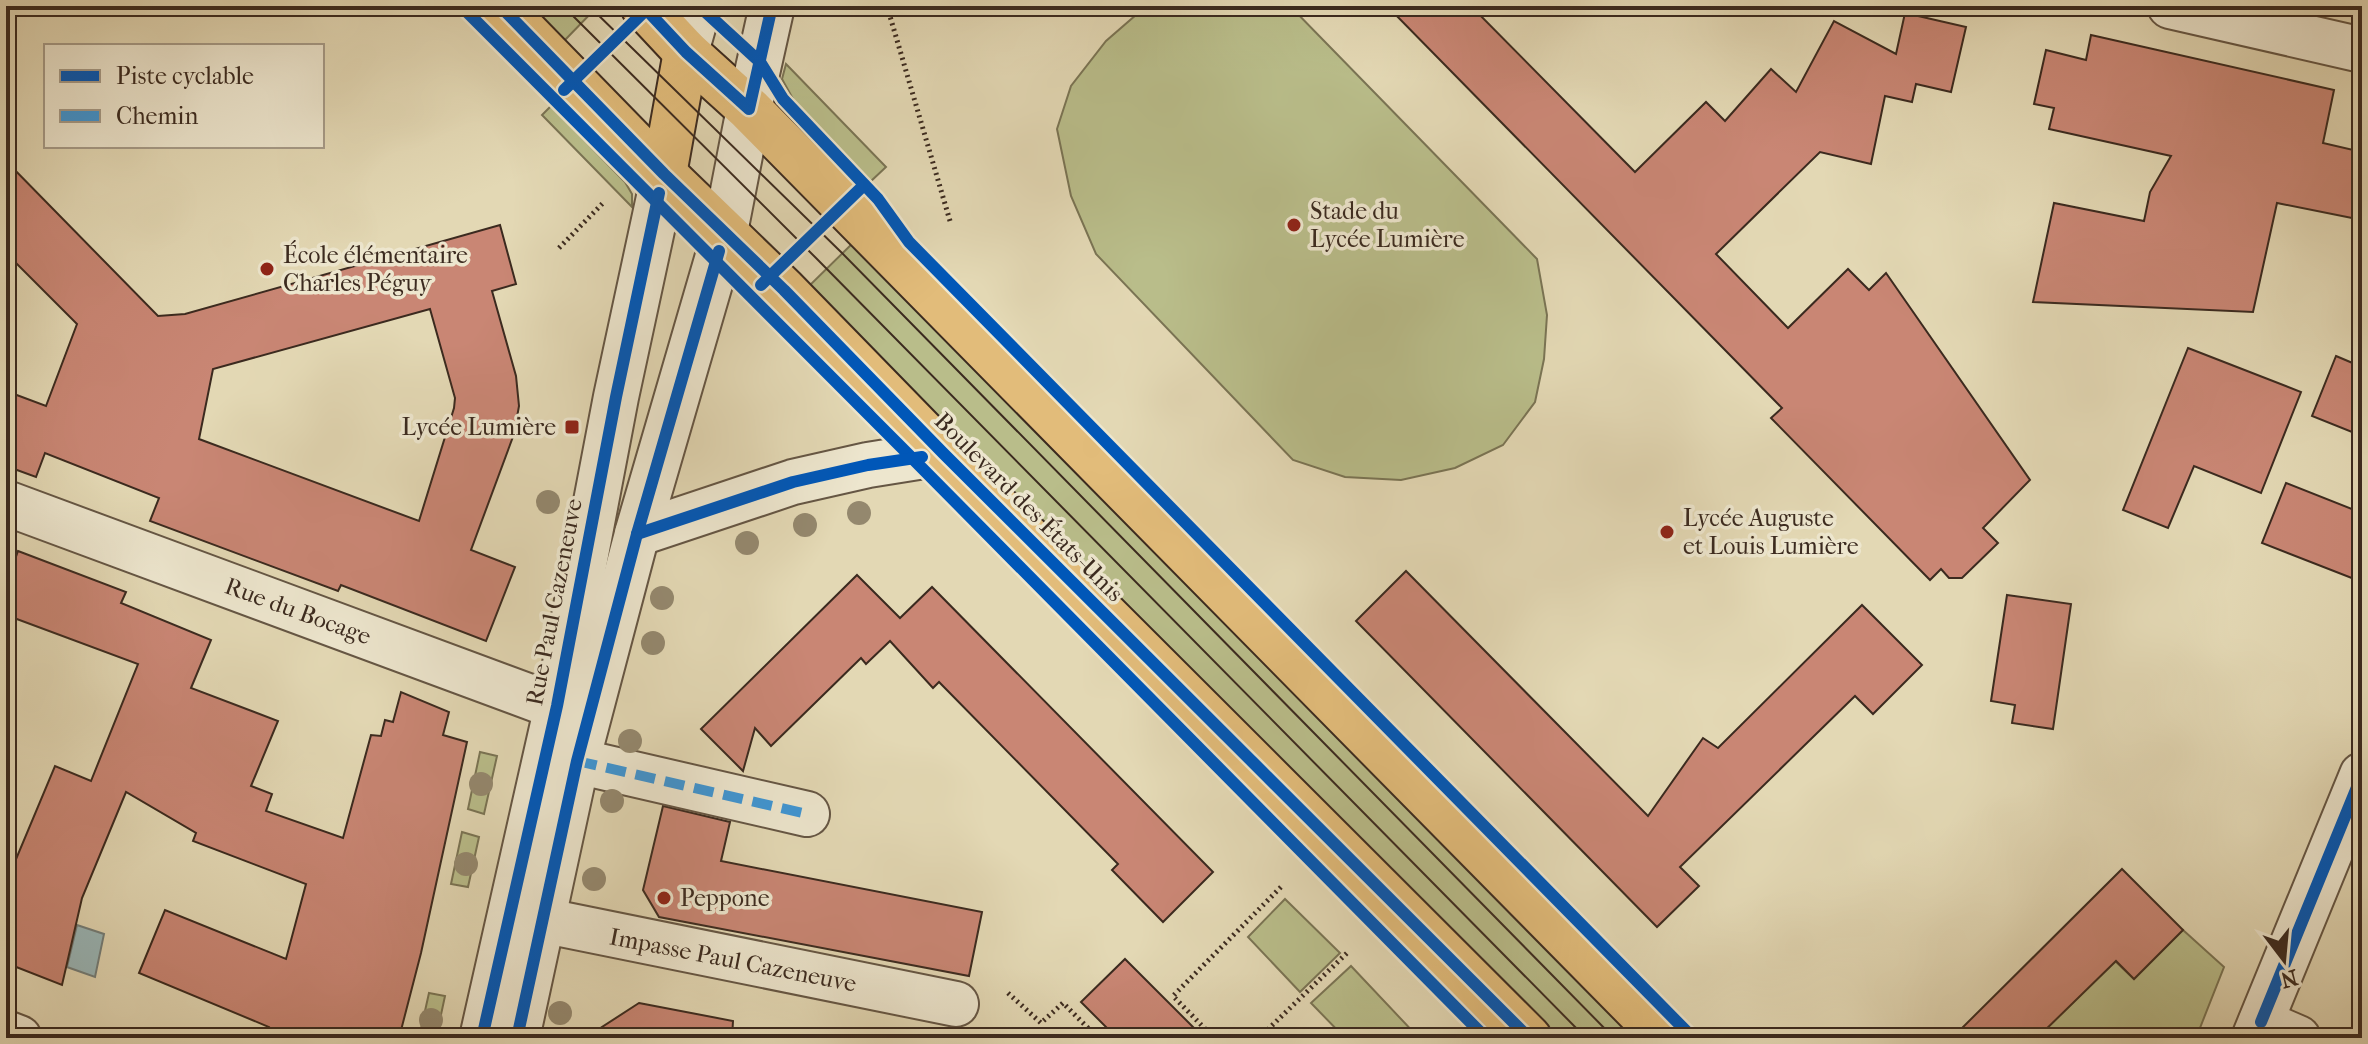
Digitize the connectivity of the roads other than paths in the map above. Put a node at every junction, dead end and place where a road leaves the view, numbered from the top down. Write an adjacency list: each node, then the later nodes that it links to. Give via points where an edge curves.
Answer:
1 (500, 6): 9 (main road, Boulevard des États-Unis)
2 (643, 6): 7 (main road)
3 (699, 6): 7 (street, Rue Paul Cazeneuve)
4 (772, 6): 8 (street, Rue Paul Cazeneuve)
5 (2170, 6): 6 (street)
6 (2362, 50)
7 (686, 52): 8 (main road); 9 (main road, Rue Paul Cazeneuve)
8 (749, 109): 10 (street, Rue Paul Cazeneuve); 26 (main road)
9 (664, 174): 10 (main road, Boulevard des États-Unis); 14 (street, Rue Paul Cazeneuve, via 616,397)
10 (725, 232): 11 (main road, Boulevard des États-Unis); 13 (street, Rue Paul Cazeneuve)
11 (943, 453): 13 (street, via 793,482); 25 (main road, Boulevard des États-Unis)
12 (6, 503): 14 (street, Rue du Bocage)
13 (637, 534): 14 (street, Rue Paul Cazeneuve)
14 (573, 713): 15 (street, Rue Paul Cazeneuve); 18 (street, Rue Paul Cazeneuve)
15 (577, 761): 17 (street); 18 (street, Rue Paul Cazeneuve)
16 (2362, 775): 21 (street)
17 (807, 814)
18 (526, 918): 19 (street, Impasse Paul Cazeneuve); 23 (street, Rue Paul Cazeneuve); 24 (street, Rue Paul Cazeneuve)
19 (956, 1004)
20 (6, 1033): 22 (street)
21 (2271, 1033)
22 (19, 1038)
23 (482, 1038)
24 (517, 1038)
25 (1529, 1038)
26 (1665, 1038)

